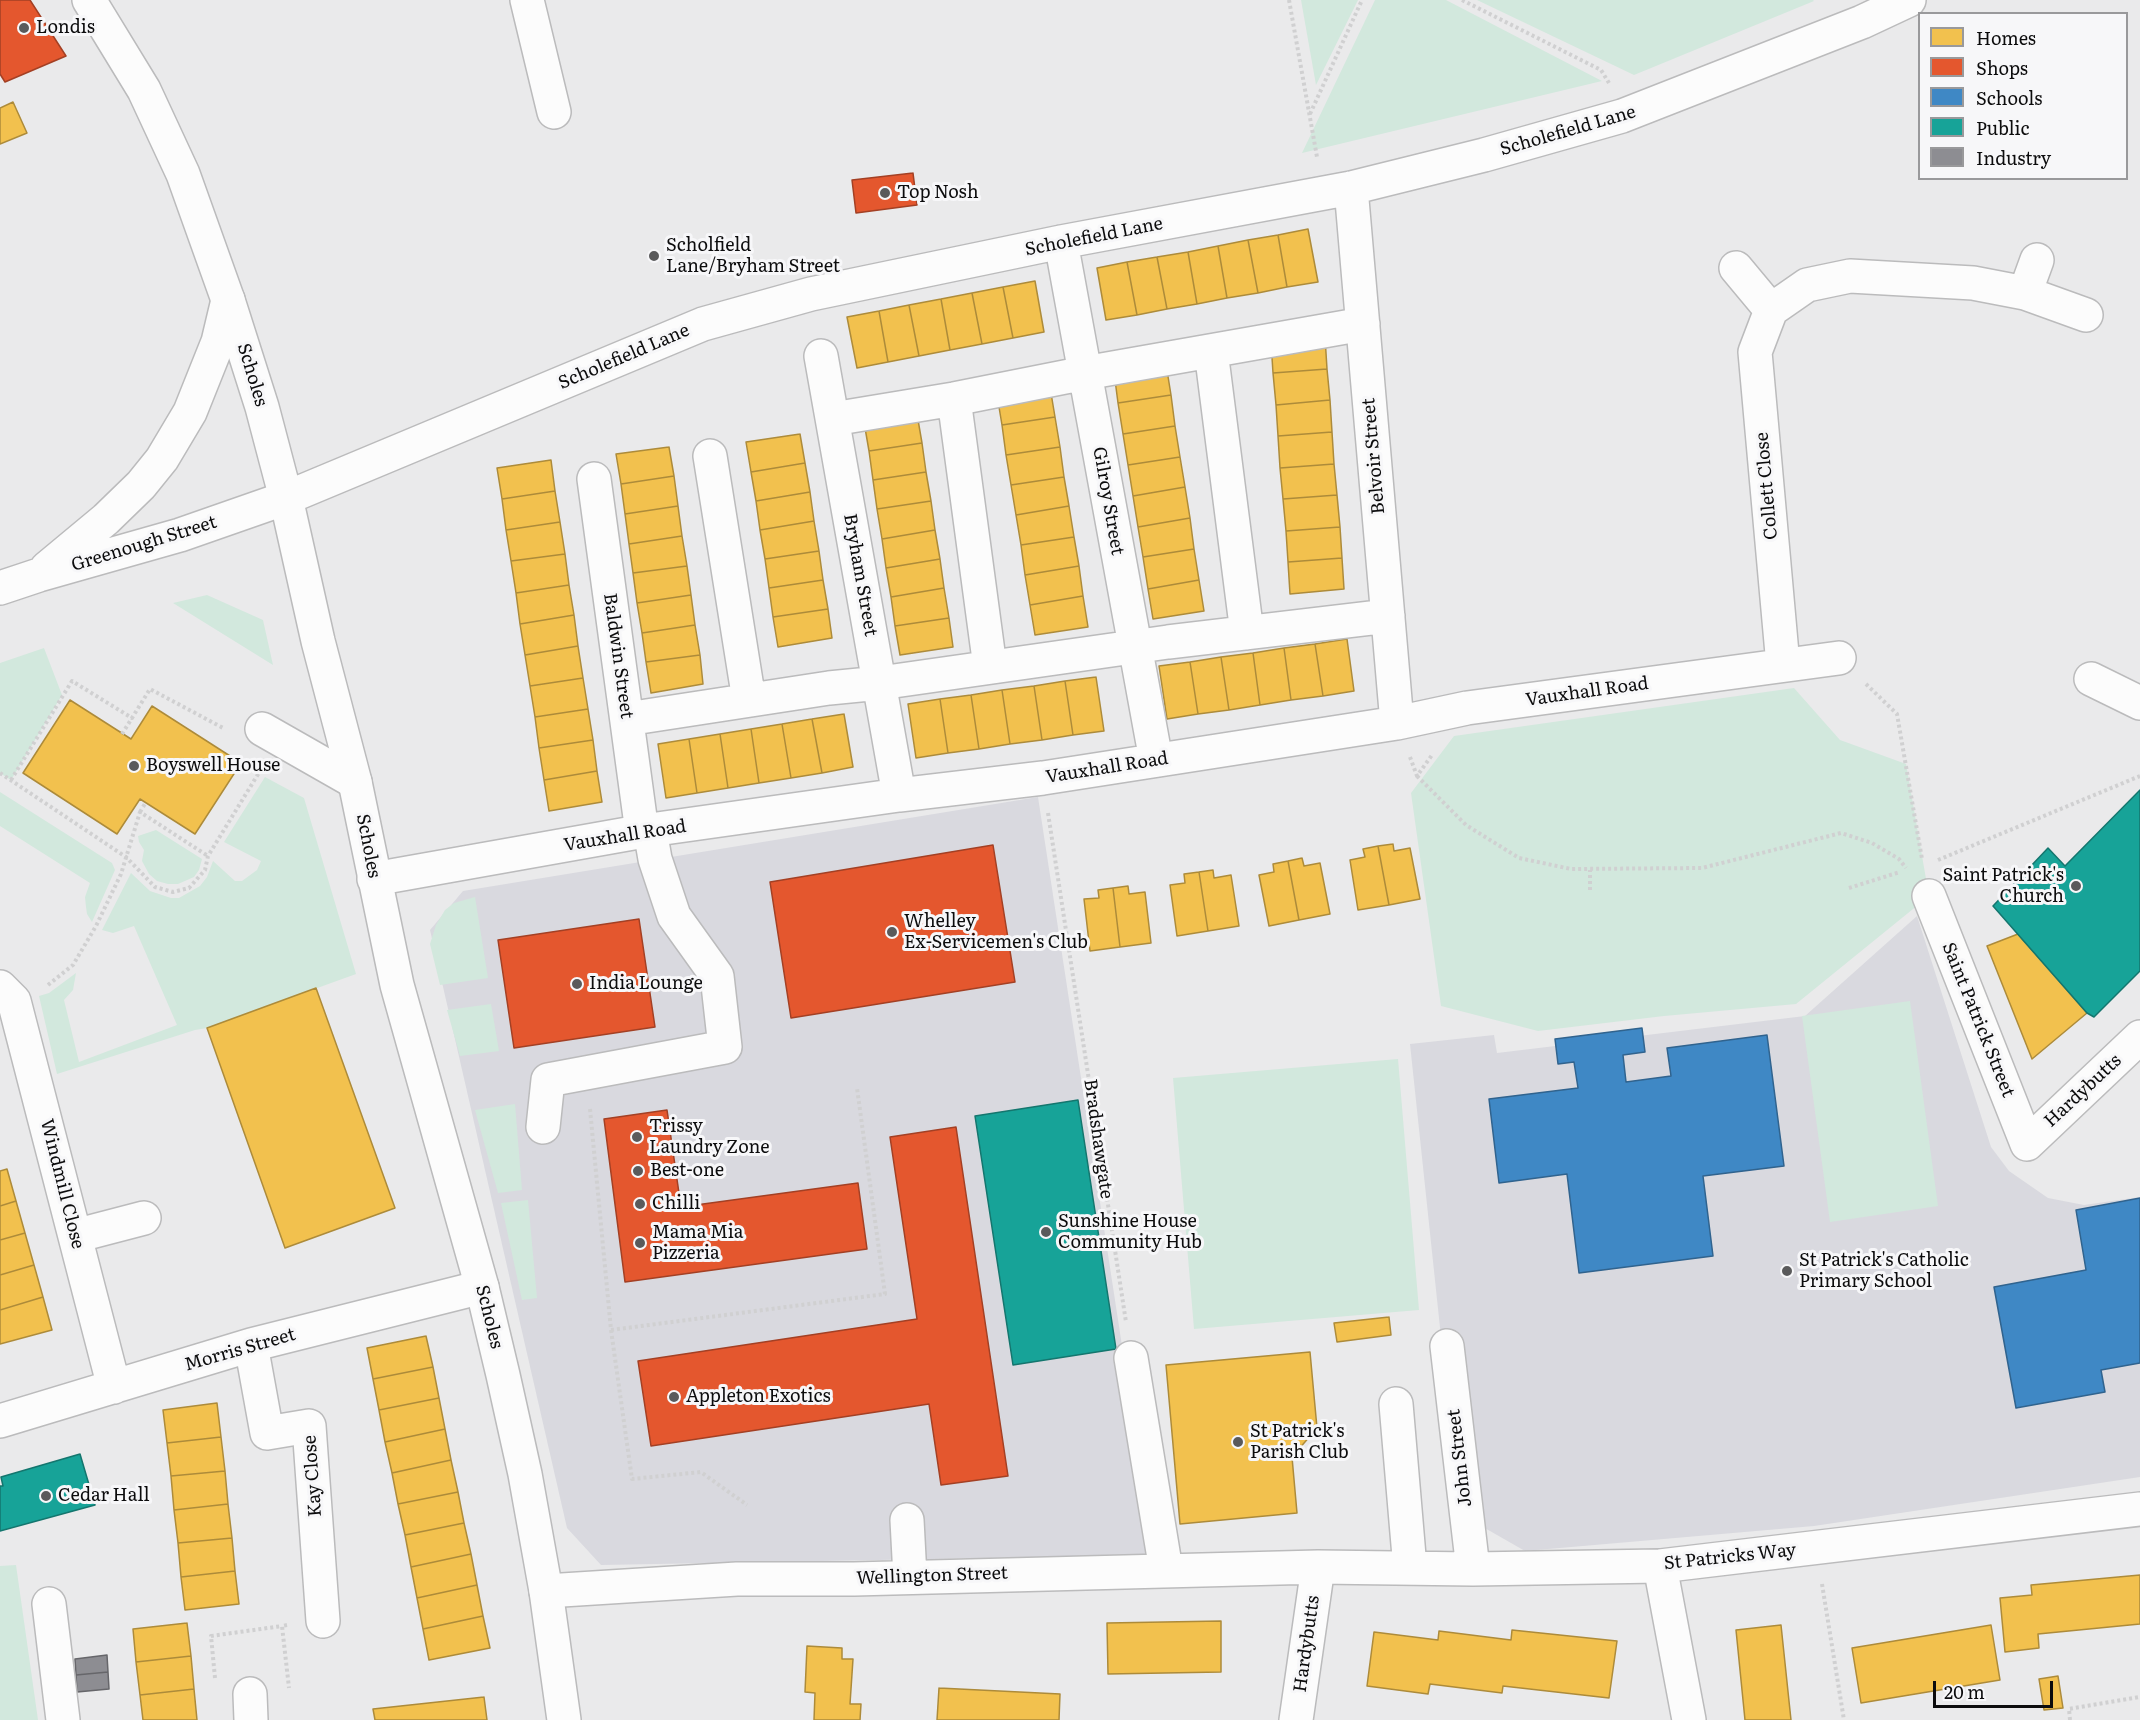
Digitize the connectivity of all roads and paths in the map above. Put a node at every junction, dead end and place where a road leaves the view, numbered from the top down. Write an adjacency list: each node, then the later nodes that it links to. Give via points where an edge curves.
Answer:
1 (89, 0): 16 (street, Scholes, via 144,90 183,174)
2 (527, 0): 9 (street)
3 (1290, 0): 10 (path)
4 (1362, 0): 10 (path)
5 (1462, 0): 8 (path, via 1601,70)
6 (1910, 0): 7 (street, Scholefield Lane)
7 (1857, 11): 11 (street, Scholefield Lane, via 1622,116)
8 (1612, 87)
9 (554, 112)
10 (1310, 114): 11 (path)
11 (1338, 191): 12 (street, Scholefield Lane); 19 (street, Belvoir Street)
12 (1061, 242): 22 (street, Gilroy Street); 27 (street, Scholefield Lane, via 811,294 703,324)
13 (2037, 260): 15 (street)
14 (1736, 268): 17 (street)
15 (2025, 293): 17 (street, via 1973,283 1850,276 1807,285); 18 (street)
16 (228, 300): 27 (street, Scholes); 28 (street, via 218,342 190,412 162,459 106,519)
17 (1771, 310): 34 (street, Collett Close, via 1755,352)
18 (2086, 315)
19 (1363, 324): 20 (street); 30 (street, Belvoir Street)
20 (1211, 351): 22 (street); 31 (street)
21 (821, 356): 24 (street, Bryham Street)
22 (1085, 373): 23 (street); 32 (street, Gilroy Street)
23 (954, 399): 24 (street); 35 (street)
24 (832, 419): 37 (street, Bryham Street)
25 (710, 456): 38 (street)
26 (594, 479): 41 (street, Baldwin Street)
27 (286, 498): 28 (street, Greenough Street, via 180,535); 53 (street, Scholes)
28 (39, 575): 29 (street, Greenough Street)
29 (0, 588)
30 (1388, 616): 31 (street); 42 (street, Belvoir Street)
31 (1247, 633): 32 (street)
32 (1135, 646): 35 (street); 46 (street, Gilroy Street)
33 (1839, 658): 34 (street, Vauxhall Road); 63 (path, via 1897,714)
34 (1783, 665): 42 (street, Vauxhall Road, via 1467,708)
35 (990, 668): 37 (street)
36 (2091, 679): 39 (street)
37 (880, 683): 38 (street); 54 (street, Bryham Street)
38 (749, 700): 41 (street)
39 (2140, 703)
40 (132, 718): 44 (path, via 150,689); 45 (path); 52 (path, via 72,681)
41 (627, 719): 57 (street, Baldwin Street)
42 (1397, 723): 46 (street, Vauxhall Road)
43 (262, 729): 53 (street)
44 (228, 730)
45 (122, 734)
46 (1156, 759): 51 (street, Vauxhall Road)
47 (259, 773): 58 (path)
48 (0, 774): 52 (path)
49 (1417, 776): 60 (path, via 1466,825 1519,858)
50 (2140, 776): 63 (path)
51 (1043, 778): 54 (street, Vauxhall Road); 79 (path, Bradshawgate)
52 (10, 780): 59 (path)
53 (355, 782): 62 (street, Scholes)
54 (900, 795): 57 (street, Vauxhall Road)
55 (146, 802): 56 (path)
56 (140, 812): 58 (path); 59 (path)
57 (646, 831): 62 (street, Vauxhall Road); 69 (street, Baldwin Street, via 674,916 717,976 725,1047)
58 (208, 856): 59 (path, via 205,870 189,888 173,892 155,886)
59 (126, 857): 66 (path, via 108,902 73,965)
60 (1590, 870): 61 (path, via 1702,868 1840,833 1872,843 1899,859); 65 (path)
61 (1907, 870): 63 (path); 64 (path)
62 (374, 879): 75 (street, Scholes, via 397,984)
63 (1926, 881): 72 (street, Saint Patrick Street)
64 (1849, 888)
65 (1590, 890)
66 (47, 986)
67 (0, 987): 74 (street, Windmill Close, via 14,1001)
68 (2140, 1037): 72 (street, Hardybutts)
69 (586, 1073): 71 (street, via 548,1080); 76 (path)
70 (857, 1088): 76 (path, via 885,1294)
71 (543, 1127)
72 (2027, 1144)
73 (144, 1218): 74 (street)
74 (75, 1236): 80 (street, Windmill Close)
75 (482, 1287): 77 (street, Morris Street); 93 (street, Scholes, via 525,1474)
76 (611, 1330): 83 (path, via 632,1479 700,1472)
77 (251, 1345): 80 (street, Morris Street); 95 (street, Kay Close, via 267,1433 309,1426)
78 (1447, 1346): 90 (street, John Street)
79 (1131, 1358): 91 (street)
80 (114, 1387): 82 (street, Morris Street)
81 (1396, 1404): 89 (street)
82 (0, 1421)
83 (747, 1505)
84 (2140, 1509): 86 (street, St Patricks Way)
85 (907, 1520): 92 (street)
86 (1816, 1548): 87 (street, St Patricks Way); 104 (path)
87 (1660, 1566): 90 (street, St Patricks Way); 103 (street)
88 (1318, 1567): 89 (street, St Patricks Way); 91 (street, Wellington Street); 102 (street, Hardybutts)
89 (1410, 1568): 90 (street, St Patricks Way)
90 (1473, 1569)
91 (1166, 1570): 92 (street, Wellington Street)
92 (910, 1576): 93 (street, Wellington Street, via 737,1579)
93 (546, 1591): 101 (street, Scholes)
94 (49, 1604): 100 (street)
95 (324, 1621): 96 (path)
96 (282, 1626): 97 (path); 99 (path, via 290,1691)
97 (212, 1636)
98 (2140, 1697): 105 (path, via 2069,1709)
99 (250, 1707)
100 (63, 1720)
101 (564, 1720)
102 (1296, 1720)
103 (1689, 1720)
104 (1844, 1720)
105 (2070, 1720)

